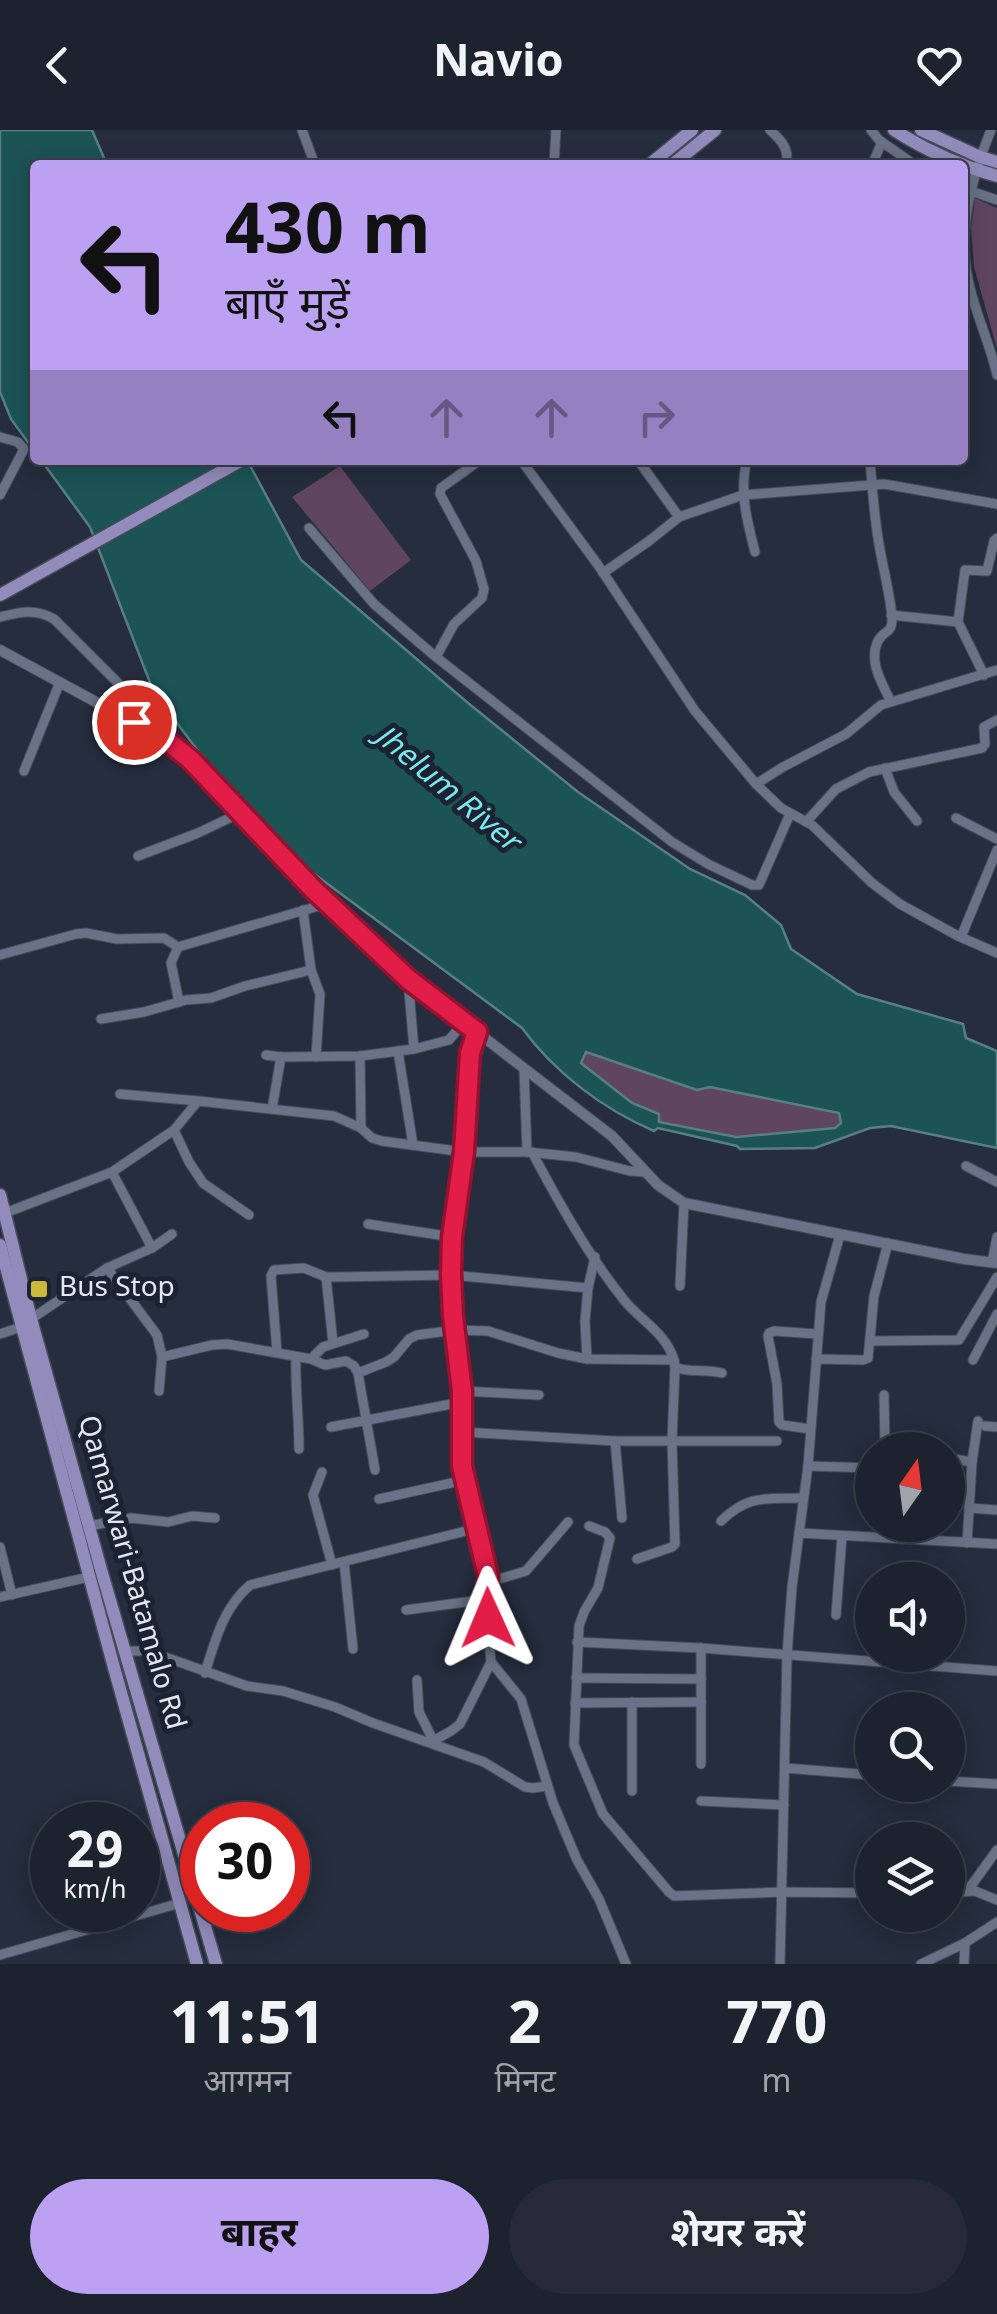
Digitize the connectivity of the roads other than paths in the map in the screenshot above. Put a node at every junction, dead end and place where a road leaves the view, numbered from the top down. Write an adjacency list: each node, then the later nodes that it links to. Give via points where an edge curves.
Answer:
1 (302, 130): 12 (street)
2 (568, 130): 10 (street)
3 (692, 130): 14 (main road)
4 (715, 130): 15 (main road)
5 (770, 130): 16 (street)
6 (870, 130): 11 (street)
7 (894, 130): 19 (main road)
8 (921, 130): 22 (main road)
9 (991, 130): 22 (street)
10 (556, 134): 13 (street)
11 (882, 142): 17 (street); 18 (street)
12 (313, 160)
13 (554, 160)
14 (655, 160)
15 (681, 160)
16 (787, 160)
17 (874, 160)
18 (907, 160)
19 (966, 160)
20 (968, 161): 22 (main road)
21 (997, 162): 22 (main road)
22 (977, 164): 23 (main road); 24 (street)
23 (997, 176)
24 (968, 185)
25 (968, 191): 26 (street)
26 (997, 200)
27 (968, 278): 28 (street)
28 (997, 375)
29 (0, 437): 37 (street, via 24,448)
30 (234, 465): 45 (main road)
31 (473, 465): 50 (street, via 440,494 484,589)
32 (524, 465): 44 (street)
33 (642, 465): 40 (street)
34 (746, 465): 38 (street)
35 (870, 465): 36 (street)
36 (872, 484): 38 (street); 39 (street); 46 (street)
37 (0, 495)
38 (743, 496): 40 (street); 43 (street)
39 (997, 504)
40 (679, 516): 44 (street)
41 (309, 528): 50 (street, via 374,604)
42 (997, 538): 48 (street, via 987,570 965,570)
43 (755, 552)
44 (603, 573): 59 (street, via 695,711)
45 (0, 595)
46 (892, 615): 48 (street); 54 (street, via 875,657)
47 (0, 617): 56 (street, via 30,610 54,619 155,720)
48 (958, 622): 52 (street)
49 (0, 650): 53 (street)
50 (436, 658): 61 (street, via 672,842 752,885 759,885)
51 (997, 670): 52 (street)
52 (984, 675): 54 (street)
53 (60, 682): 56 (street); 58 (street)
54 (890, 700): 59 (street, via 846,734)
55 (997, 720): 57 (street, via 984,726 982,748)
56 (166, 740): 60 (street)
57 (885, 768): 63 (street); 64 (street, via 836,789)
58 (24, 771)
59 (756, 784): 61 (street)
60 (240, 813): 67 (street); 68 (street)
61 (790, 814): 64 (street)
62 (956, 818): 65 (street)
63 (917, 821)
64 (806, 822): 70 (street, via 872,883)
65 (997, 839)
66 (997, 850): 70 (street)
67 (138, 856)
68 (329, 903): 69 (street); 75 (street)
69 (303, 910): 71 (street); 74 (street)
70 (961, 938): 72 (street)
71 (178, 948): 73 (street, via 164,938 76,934); 76 (street, via 170,963)
72 (997, 953)
73 (0, 955)
74 (312, 970): 76 (street); 83 (street, via 320,994)
75 (408, 979): 78 (street); 80 (street)
76 (179, 1002): 77 (street)
77 (100, 1019)
78 (464, 1022): 79 (street); 80 (street, via 450,1040)
79 (477, 1032): 86 (street); 93 (street)
80 (414, 1049): 81 (street)
81 (398, 1051): 84 (street); 92 (street)
82 (266, 1055): 85 (street)
83 (316, 1056): 84 (street); 85 (street)
84 (360, 1056): 90 (street)
85 (281, 1057): 89 (street)
86 (524, 1070): 94 (street); 97 (street, via 612,1136)
87 (120, 1094): 88 (street)
88 (198, 1101): 89 (street); 91 (street)
89 (272, 1108): 90 (street, via 334,1116)
90 (361, 1128): 92 (street, via 376,1139)
91 (174, 1130): 96 (street); 102 (street, via 204,1182)
92 (413, 1145): 93 (street)
93 (464, 1152): 94 (street); 106 (street)
94 (529, 1152): 97 (street); 111 (street)
95 (966, 1166): 98 (street)
96 (112, 1172): 101 (street); 110 (street)
97 (645, 1172): 100 (street)
98 (997, 1182)
99 (0, 1196): 101 (main road, Qamarwari-Batamalo Rd)
100 (684, 1203): 105 (street); 117 (street)
101 (5, 1213): 120 (main road, Qamarwari-Batamalo Rd)
102 (250, 1215)
103 (368, 1224): 106 (street)
104 (172, 1234): 110 (street)
105 (840, 1234): 108 (street); 125 (street)
106 (452, 1237): 114 (street)
107 (997, 1238): 112 (street)
108 (888, 1243): 112 (street); 126 (street)
109 (0, 1245): 120 (main road, Qamarwari-Batamalo Rd)
110 (152, 1248): 113 (street)
111 (594, 1256): 118 (street); 135 (street, via 624,1299 663,1337)
112 (994, 1262)
113 (107, 1268): 120 (street); 129 (street, via 157,1335)
114 (451, 1274): 115 (street); 118 (street); 121 (street)
115 (326, 1277): 127 (street); 128 (street, via 296,1267 272,1273)
116 (997, 1278): 126 (street, via 958,1340)
117 (680, 1286)
118 (588, 1288): 131 (street)
119 (997, 1314): 122 (street)
120 (26, 1322): 123 (street); 167 (main road, Qamarwari-Batamalo Rd); 178 (main road, Qamarwari-Batamalo Rd)
121 (456, 1330): 131 (street, via 488,1331); 136 (street, via 417,1335 386,1362); 140 (street)
122 (992, 1332): 134 (street)
123 (0, 1334)
124 (364, 1334): 127 (street)
125 (817, 1334): 133 (street); 145 (street, via 768,1332 779,1422)
126 (870, 1341): 133 (street, via 866,1359)
127 (333, 1343): 132 (street)
128 (277, 1352): 129 (street, via 227,1344); 130 (street)
129 (162, 1357): 138 (street)
130 (296, 1357): 132 (street); 151 (street)
131 (587, 1358): 135 (street)
132 (311, 1359): 136 (street, via 324,1366 346,1361)
133 (816, 1359): 145 (street)
134 (973, 1360)
135 (674, 1363): 137 (street, via 682,1370); 149 (street)
136 (358, 1373): 142 (street)
137 (722, 1373)
138 (158, 1391)
139 (884, 1395): 147 (street)
140 (462, 1396): 141 (street); 142 (street); 146 (street)
141 (539, 1396)
142 (365, 1420): 144 (street); 156 (street)
143 (997, 1426): 153 (street, via 981,1423)
144 (331, 1428)
145 (810, 1430): 154 (street)
146 (461, 1432): 148 (street); 158 (street)
147 (885, 1432)
148 (616, 1440): 149 (street); 164 (street)
149 (672, 1441): 150 (street); 175 (street, via 675,1544)
150 (777, 1441)
151 (299, 1449)
152 (965, 1461): 153 (street)
153 (972, 1462): 161 (street)
154 (808, 1466): 155 (street); 159 (street)
155 (855, 1467)
156 (375, 1470)
157 (322, 1472): 177 (street, via 314,1494)
158 (465, 1480): 160 (street); 169 (street)
159 (803, 1498): 165 (street, via 755,1500); 170 (street)
160 (379, 1499)
161 (970, 1508): 162 (street); 172 (street)
162 (997, 1510)
163 (215, 1518): 167 (street, via 131,1518)
164 (622, 1518)
165 (720, 1521)
166 (568, 1522): 179 (street, via 526,1571)
167 (89, 1526): 188 (main road, Qamarwari-Batamalo Rd)
168 (588, 1526): 185 (street, via 606,1532 609,1542)
169 (478, 1528): 176 (street); 179 (street)
170 (799, 1533): 171 (street); 189 (street)
171 (842, 1536): 172 (street); 184 (street)
172 (967, 1543): 173 (street)
173 (997, 1544)
174 (0, 1547): 180 (street)
175 (637, 1559)
176 (344, 1562): 177 (street); 187 (street)
177 (332, 1565): 192 (street, via 250,1586 237,1596)
178 (89, 1577): 180 (street); 216 (main road, Qamarwari-Batamalo Rd)
179 (489, 1582): 182 (street)
180 (12, 1594): 181 (street)
181 (0, 1598)
182 (488, 1599): 183 (street); 190 (street)
183 (406, 1610)
184 (836, 1615)
185 (577, 1642): 186 (street); 193 (street)
186 (701, 1648): 189 (street); 194 (street)
187 (353, 1649)
188 (126, 1651): 192 (street, via 156,1654); 209 (main road, Qamarwari-Batamalo Rd)
189 (786, 1655): 191 (street); 201 (street)
190 (492, 1662): 199 (street, via 460,1724); 205 (street, via 521,1699)
191 (997, 1670)
192 (206, 1673): 199 (street, via 284,1691)
193 (576, 1678): 194 (street); 198 (street)
194 (701, 1679): 197 (street)
195 (417, 1680): 199 (street)
196 (632, 1702): 197 (street); 198 (street); 206 (street)
197 (701, 1702): 200 (street)
198 (575, 1703): 213 (street, via 574,1745 602,1814 669,1892)
199 (432, 1741): 205 (street, via 525,1787)
200 (701, 1764)
201 (785, 1768): 202 (street); 208 (street)
202 (855, 1774)
203 (965, 1781): 204 (street)
204 (997, 1784)
205 (547, 1786): 224 (street)
206 (632, 1791)
207 (700, 1800): 208 (street)
208 (784, 1804): 213 (street)
209 (180, 1840)
210 (997, 1850): 212 (street)
211 (965, 1890): 212 (street)
212 (968, 1890): 215 (street)
213 (781, 1892): 214 (street); 225 (street)
214 (855, 1893)
215 (997, 1900)
216 (180, 1903): 221 (street)
217 (997, 1922): 220 (street)
218 (189, 1932): 222 (main road, Qamarwari-Batamalo Rd)
219 (207, 1932): 223 (main road, Qamarwari-Batamalo Rd)
220 (965, 1943): 226 (street); 227 (street)
221 (0, 1955)
222 (198, 1964)
223 (216, 1964)
224 (626, 1964)
225 (780, 1964)
226 (921, 1964)
227 (964, 1964)

